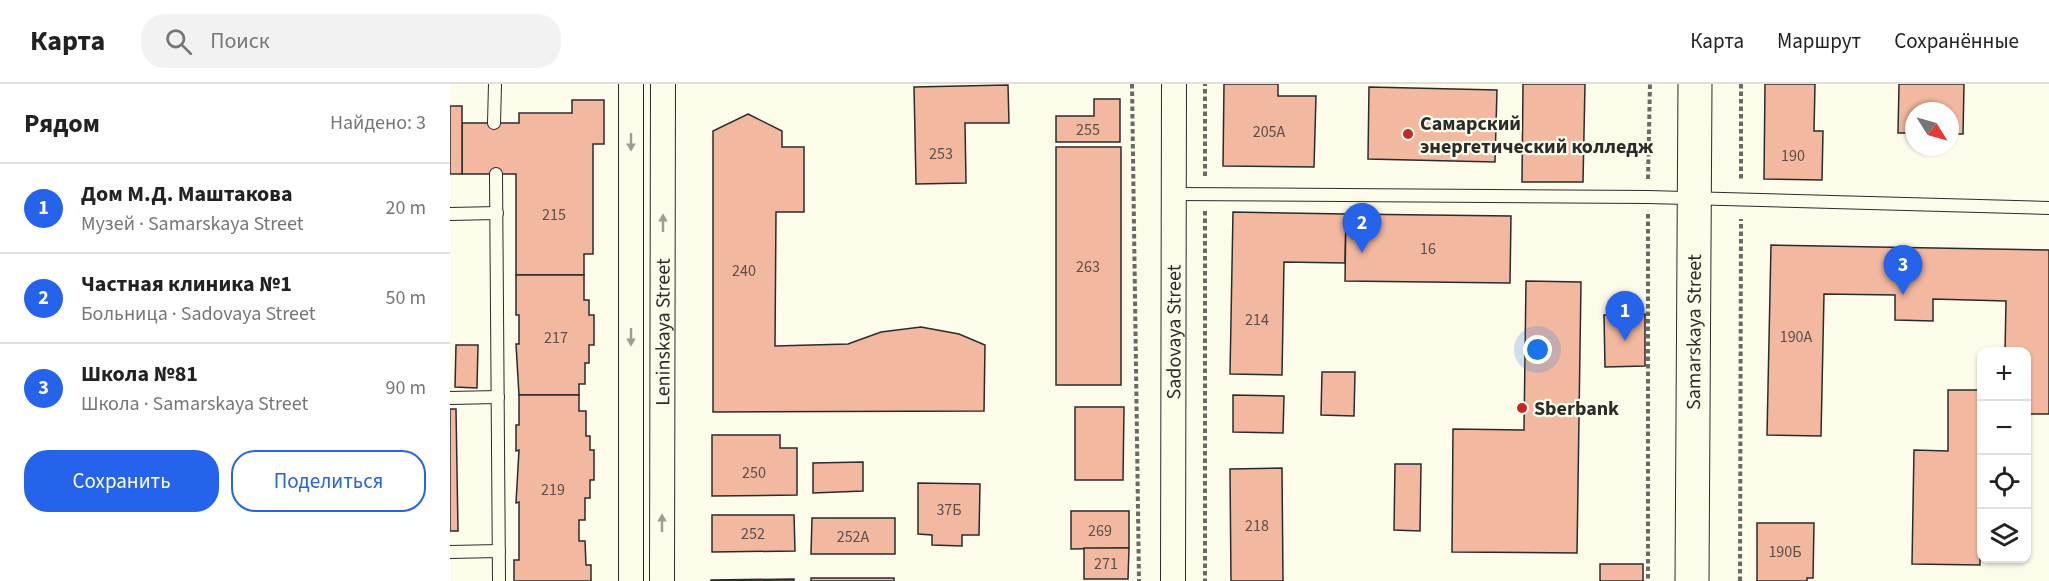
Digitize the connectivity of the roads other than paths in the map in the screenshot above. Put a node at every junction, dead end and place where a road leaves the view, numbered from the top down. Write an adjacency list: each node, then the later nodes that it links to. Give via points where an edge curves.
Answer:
1 (495, 84): 5 (lane)
2 (1174, 84): 7 (street, Sadovaya Street)
3 (1695, 84): 8 (main road, Samarskaya Street)
4 (647, 99): 17 (street, Leninskaya Street, one-way to 17); 18 (street, Leninskaya Street, one-way to 4)
5 (494, 123)
6 (496, 174): 10 (lane)
7 (1174, 194): 8 (lane); 19 (street, Sadovaya Street)
8 (1695, 198): 9 (lane); 20 (main road, Samarskaya Street)
9 (2049, 208)
10 (496, 213): 11 (lane); 12 (lane)
11 (450, 214)
12 (498, 397): 13 (lane); 14 (lane)
13 (450, 398)
14 (499, 551): 15 (lane); 16 (lane)
15 (450, 552)
16 (499, 581)
17 (631, 581)
18 (662, 581)
19 (1173, 581)
20 (1692, 581)

